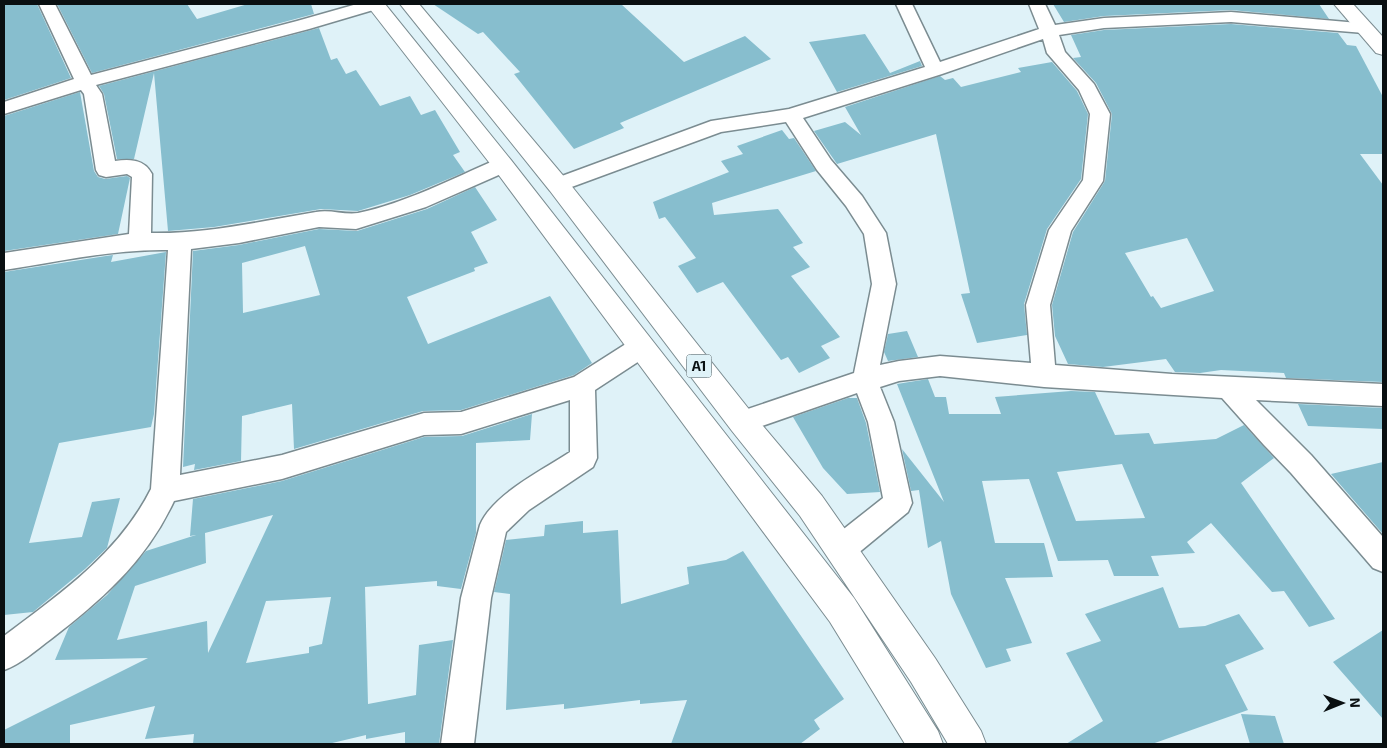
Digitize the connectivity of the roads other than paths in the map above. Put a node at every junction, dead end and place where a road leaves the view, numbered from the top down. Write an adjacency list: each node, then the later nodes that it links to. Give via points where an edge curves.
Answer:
1 (47, 4): 13 (street)
2 (375, 4): 13 (street); 16 (main road, A1)
3 (409, 4): 17 (main road, A1)
4 (904, 4): 12 (street)
5 (1038, 4): 10 (street)
6 (1188, 4): 8 (street)
7 (1343, 4): 9 (main road)
8 (1201, 17): 9 (street, via 1261,18); 10 (street, via 1104,23)
9 (1364, 28): 11 (main road)
10 (1049, 31): 12 (street); 22 (street, via 1056,53 1087,88 1100,114 1093,181 1060,230 1038,305)
11 (1383, 49)
12 (936, 70): 15 (street)
13 (85, 82): 14 (street); 18 (street, via 93,94 106,170 130,166 142,174)
14 (4, 108)
15 (791, 115): 17 (street, via 718,126); 23 (street, via 874,233 884,284)
16 (503, 165): 19 (street, via 418,202 356,221 319,219 239,235); 21 (main road, A1)
17 (558, 185): 27 (main road, A1)
18 (140, 241): 19 (street); 20 (street)
19 (180, 242): 28 (street)
20 (4, 262)
21 (641, 347): 24 (street); 33 (main road, A1, via 842,610)
22 (1044, 376): 23 (street, via 940,366 899,371); 25 (street)
23 (866, 380): 27 (street); 29 (street, via 880,422 898,503)
24 (582, 385): 28 (street, via 461,423 424,424 282,466); 32 (street, via 584,458 518,501 494,526 476,598)
25 (1228, 387): 26 (street); 30 (street)
26 (1383, 395)
27 (742, 422): 29 (main road, A1, via 811,506)
28 (164, 490): 31 (street, via 134,543 107,572)
29 (841, 549): 34 (main road, A1, via 923,670)
30 (1383, 558)
31 (4, 655)
32 (458, 744)
33 (925, 744)
34 (968, 744)

